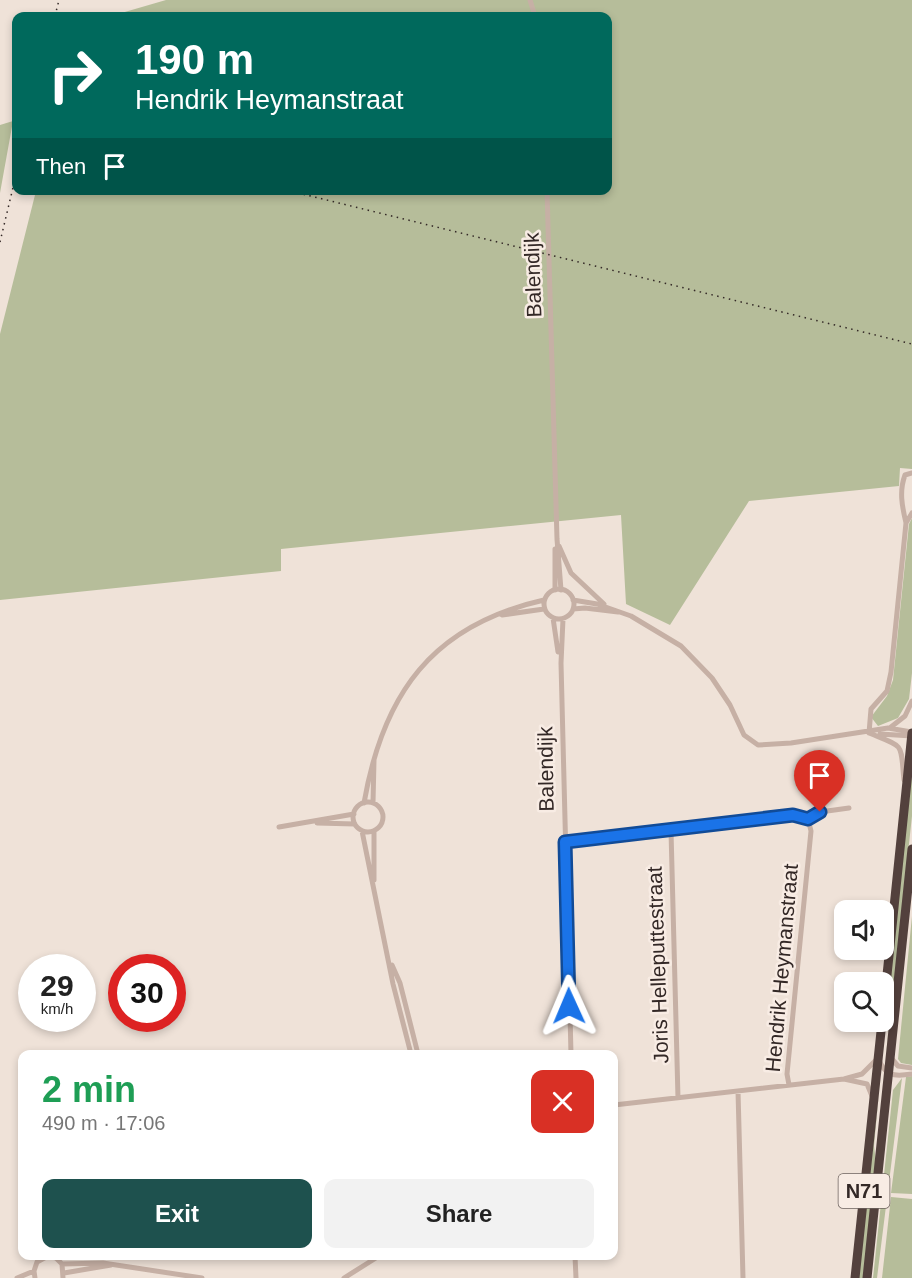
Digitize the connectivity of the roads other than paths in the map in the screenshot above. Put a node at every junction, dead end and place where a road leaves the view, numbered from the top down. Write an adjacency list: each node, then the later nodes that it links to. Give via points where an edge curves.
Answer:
1 (548, 195): 5 (street, Balendijk)
2 (912, 473): 4 (street, via 905,475 902,484)
3 (912, 513): 4 (street)
4 (906, 522): 19 (street, via 891,672 887,691 871,709)
5 (557, 539): 6 (street, Balendijk); 9 (street, via 571,573)
6 (558, 590): 7 (street); 8 (street, via 569,593)
7 (544, 600): 10 (street); 13 (street)
8 (573, 600): 9 (street); 11 (street)
9 (608, 607): 12 (street)
10 (544, 609): 13 (street); 14 (street)
11 (573, 609): 12 (street); 15 (street)
12 (620, 612): 19 (street, via 663,633 697,660 725,696 744,735 758,746)
13 (497, 615): 21 (street, via 456,635 419,668 395,703)
14 (553, 618): 15 (street); 16 (street, Balendijk)
15 (563, 619): 16 (street, Balendijk)
16 (561, 663): 34 (street, Balendijk)
17 (912, 701): 18 (street, via 905,716)
18 (888, 728): 19 (street); 20 (street)
19 (869, 733): 20 (street); 22 (street, via 891,741 901,750)
20 (912, 734): 22 (highway)
21 (374, 760): 23 (street); 24 (street)
22 (906, 792): 38 (highway)
23 (364, 803): 24 (street); 26 (street)
24 (373, 803): 32 (street, via 381,810 383,820)
25 (849, 808): 27 (street, via 820,812)
26 (354, 814): 28 (street); 29 (street)
27 (808, 819): 33 (street, via 793,815); 52 (street, Hendrik Heymanstraat, via 811,831)
28 (313, 823): 29 (street); 30 (street)
29 (355, 824): 31 (street)
30 (279, 827)
31 (362, 831): 32 (street); 36 (street)
32 (374, 831): 36 (street)
33 (671, 831): 34 (street); 55 (street, Joris Helleputtestraat)
34 (565, 842): 44 (street, Balendijk)
35 (912, 849): 46 (highway, N71)
36 (374, 885): 37 (street)
37 (389, 957): 39 (street); 40 (street)
38 (887, 972)
39 (408, 1016): 40 (street); 43 (street)
40 (401, 1018): 42 (street)
41 (881, 1032): 45 (highway, N71)
42 (410, 1050)
43 (417, 1050)
44 (571, 1050)
45 (878, 1058): 49 (street); 51 (street, via 862,1074); 56 (highway, N71)
46 (892, 1059): 47 (street, via 898,1066); 49 (highway, N71)
47 (912, 1068)
48 (912, 1074): 50 (street)
49 (890, 1076): 50 (street); 53 (highway, N71)
50 (903, 1076): 53 (street, via 894,1080)
51 (844, 1079): 52 (street); 56 (street, via 867,1084)
52 (789, 1085): 54 (street)
53 (889, 1090): 73 (highway, N71)
54 (738, 1091): 55 (street); 71 (street)
55 (678, 1098): 57 (street)
56 (873, 1103): 72 (highway, N71)
57 (618, 1105)
58 (40, 1260): 64 (street)
59 (57, 1260): 62 (street)
60 (373, 1260): 69 (street)
61 (575, 1260): 70 (street)
62 (62, 1264): 63 (street); 65 (street)
63 (113, 1264): 65 (street); 68 (street)
64 (34, 1271): 66 (street); 67 (street)
65 (63, 1275)
66 (17, 1278)
67 (35, 1278)
68 (202, 1278)
69 (344, 1278)
70 (576, 1278)
71 (743, 1278)
72 (855, 1278)
73 (867, 1278)

